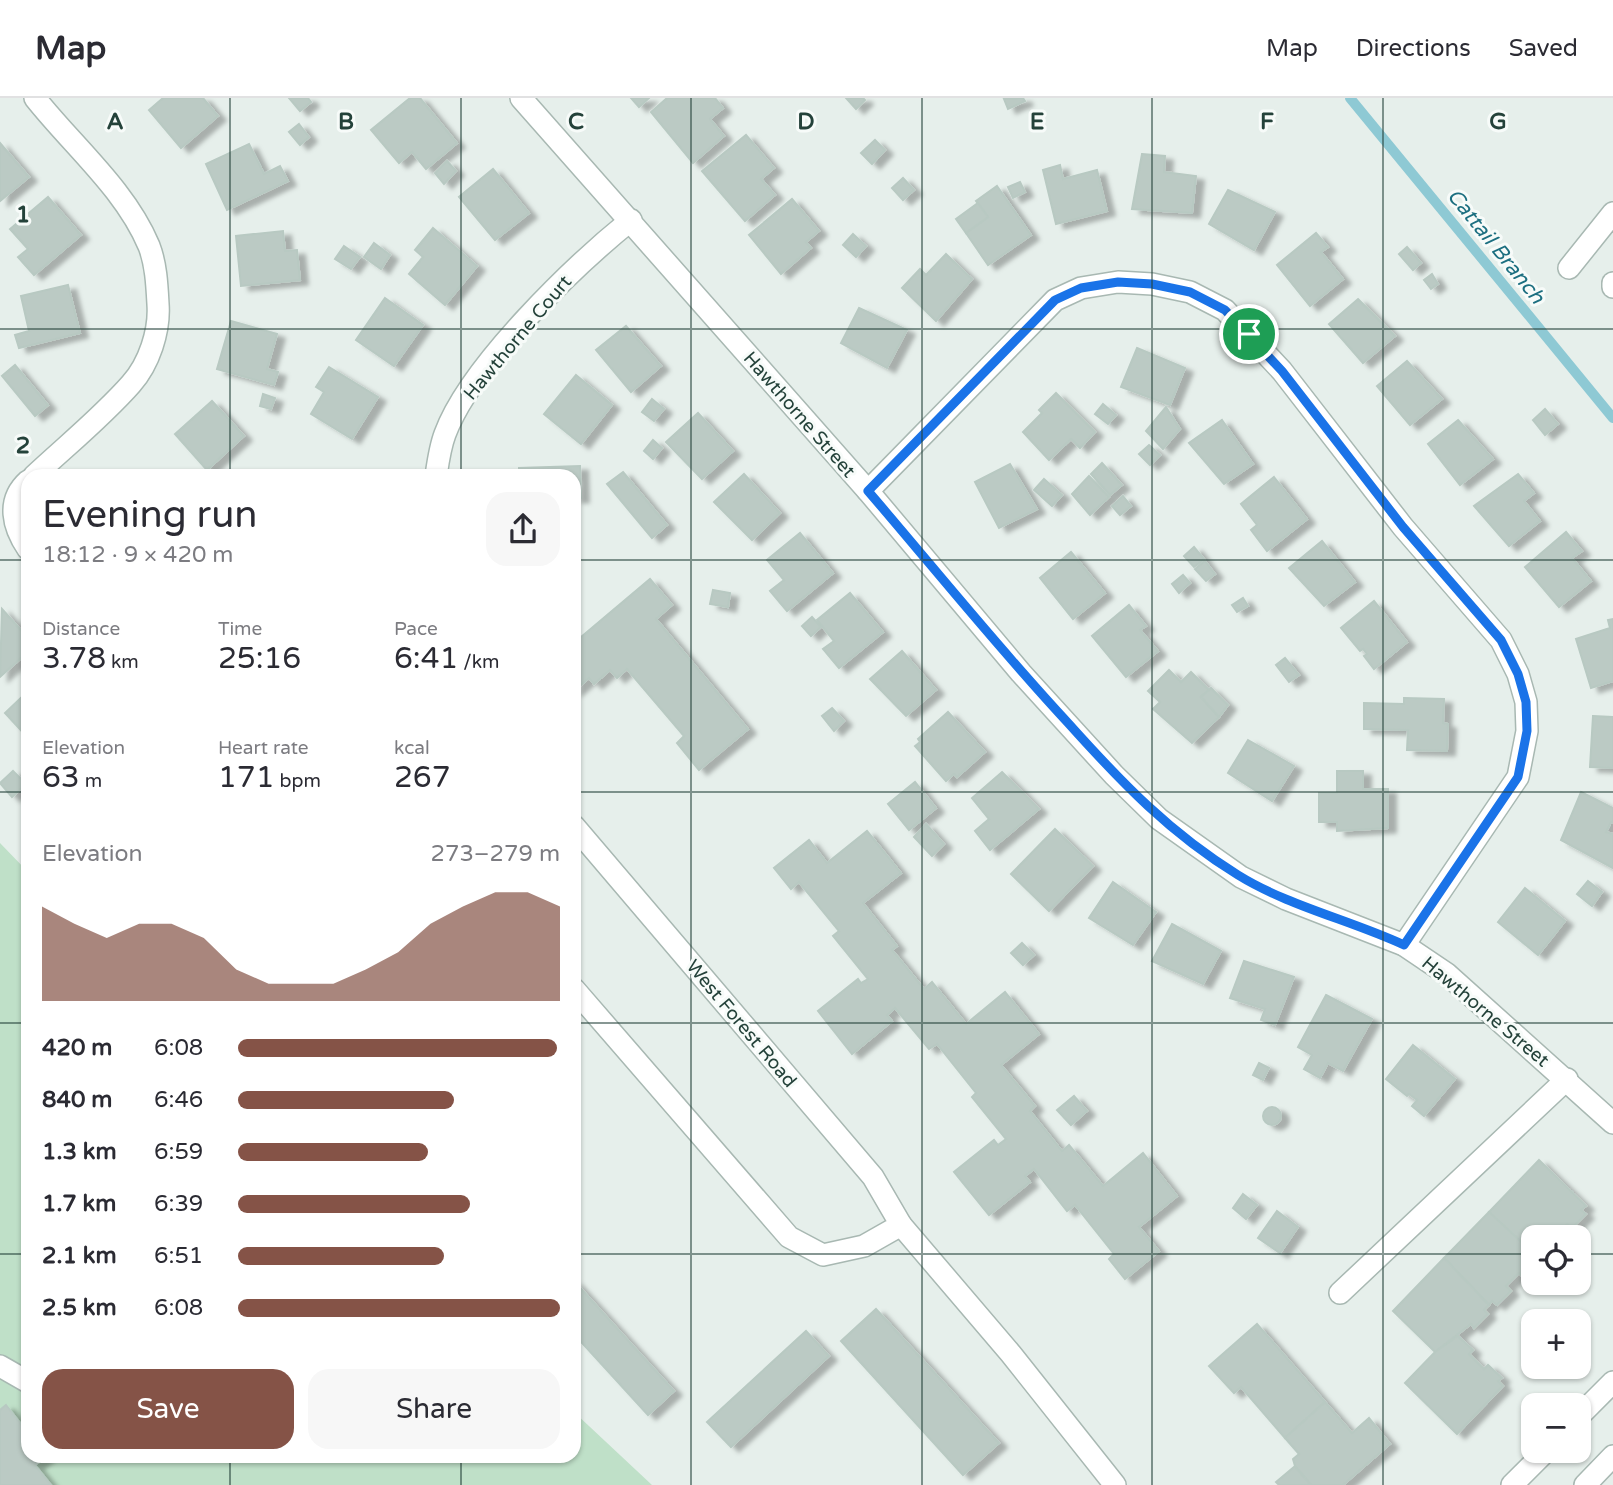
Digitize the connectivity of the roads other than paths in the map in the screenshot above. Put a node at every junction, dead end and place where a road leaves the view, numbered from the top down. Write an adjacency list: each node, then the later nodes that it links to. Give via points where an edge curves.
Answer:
1 (35, 98): 6 (street, via 133,216 150,248 159,316 154,341 133,382)
2 (521, 98): 4 (street, Hawthorne Street)
3 (1613, 213): 5 (street)
4 (631, 220): 7 (street, Hawthorne Court, via 572,271 466,394 445,433); 8 (street, Hawthorne Street)
5 (1569, 268)
6 (41, 469)
7 (437, 469)
8 (868, 491): 12 (street, Hawthorne Street, via 1021,673 1159,819 1241,877); 12 (street, via 1055,300 1081,288 1118,282 1190,292 1225,310 1282,371 1403,527 1501,640 1526,702 1527,731 1518,777)
9 (21, 492): 10 (street, via 14,512)
10 (21, 539)
11 (581, 834): 16 (street, West Forest Road, via 873,1177)
12 (1404, 945): 14 (street, Hawthorne Street, via 1447,974)
13 (581, 997): 16 (street, via 789,1237 823,1255 864,1246)
14 (1567, 1079): 15 (street, Hawthorne Street); 17 (street)
15 (1613, 1123)
16 (901, 1225): 24 (street, West Forest Road)
17 (1340, 1293)
18 (0, 1366): 19 (street)
19 (21, 1378)
20 (1613, 1382): 21 (street)
21 (1591, 1404)
22 (1613, 1456): 26 (street)
23 (1534, 1463): 25 (street)
24 (1114, 1485)
25 (1512, 1485)
26 (1585, 1485)

